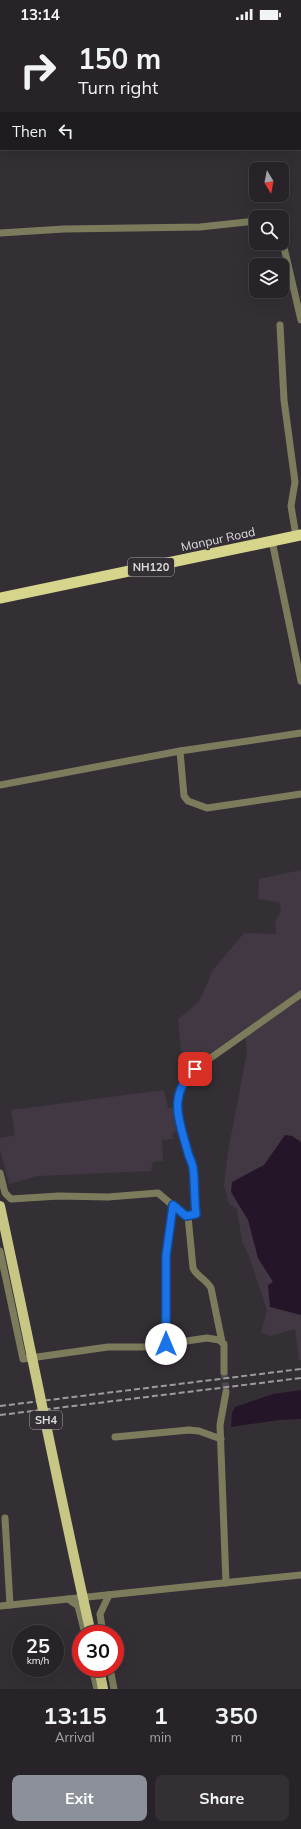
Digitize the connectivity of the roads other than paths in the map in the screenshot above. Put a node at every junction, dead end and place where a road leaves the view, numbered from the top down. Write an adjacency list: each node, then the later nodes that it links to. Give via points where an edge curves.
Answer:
1 (249, 221): 2 (street, via 200,227 64,229)
2 (0, 233)
3 (285, 250): 4 (street)
4 (301, 320)
5 (280, 325): 6 (street, via 284,400 295,482 291,506)
6 (298, 536): 7 (highway, Manpur Road / NH120)
7 (272, 541): 8 (highway, Manpur Road / NH120); 9 (street)
8 (0, 598)
9 (301, 681)
10 (301, 733): 11 (street)
11 (180, 751): 12 (street); 13 (street, via 184,796 188,801 207,808)
12 (0, 785)
13 (301, 794)
14 (301, 994): 19 (street, via 195,1069 180,1087 177,1101 179,1119 193,1166 196,1214)
15 (0, 1173): 16 (street, via 5,1193)
16 (10, 1199): 17 (street); 18 (street, via 58,1196 108,1197 155,1192)
17 (0, 1205): 31 (main road, SH4, bridge)
18 (173, 1205): 19 (street); 22 (street, via 166,1256)
19 (188, 1216): 21 (street, via 193,1268 211,1288)
20 (0, 1251): 22 (street, via 23,1359 108,1347)
21 (222, 1342): 22 (street, via 207,1338); 23 (street, via 225,1348)
22 (166, 1344)
23 (224, 1372)
24 (226, 1392): 26 (street, via 220,1425)
25 (115, 1437): 26 (street, via 190,1430)
26 (221, 1439): 29 (street)
27 (5, 1518): 33 (street)
28 (301, 1575): 29 (street)
29 (226, 1583): 30 (street)
30 (109, 1595): 31 (street); 37 (street, via 100,1614)
31 (83, 1597): 32 (street); 36 (main road, SH4, bridge)
32 (67, 1599): 33 (street); 35 (street, via 78,1606)
33 (10, 1605): 34 (street)
34 (0, 1606)
35 (83, 1625)
36 (89, 1625)
37 (102, 1625)
38 (94, 1677): 41 (street)
39 (101, 1677): 42 (main road)
40 (112, 1677): 43 (street)
41 (96, 1689)
42 (104, 1689)
43 (114, 1689)

